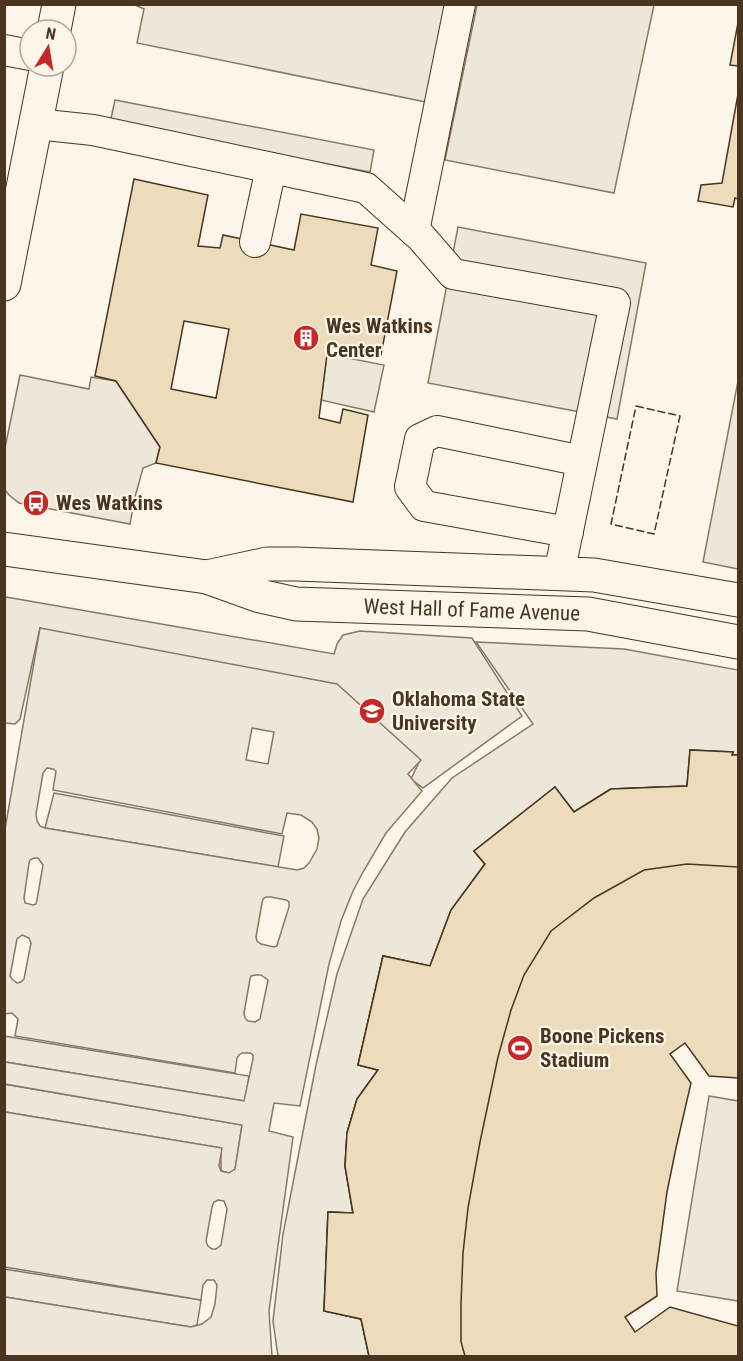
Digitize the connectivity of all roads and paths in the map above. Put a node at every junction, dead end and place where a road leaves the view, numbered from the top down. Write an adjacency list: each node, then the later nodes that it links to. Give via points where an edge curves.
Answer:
1 (460, 4): 5 (street)
2 (45, 78): 3 (main road)
3 (36, 124): 4 (street, via 93,130); 7 (main road)
4 (270, 168): 5 (street, via 366,188); 6 (street)
5 (414, 231): 8 (street, via 453,274 615,303)
6 (255, 242)
7 (4, 284)
8 (582, 461): 9 (street); 9 (street, via 437,431 420,440 410,487 424,506)
9 (567, 532): 11 (street)
10 (4, 549): 12 (main road, West Hall of Fame Avenue)
11 (559, 574): 12 (main road, West Hall of Fame Avenue, via 267,564); 13 (main road, West Hall of Fame Avenue, via 594,575)
12 (207, 577): 14 (main road, West Hall of Fame Avenue, via 296,604 588,614)
13 (738, 600)
14 (738, 642)

